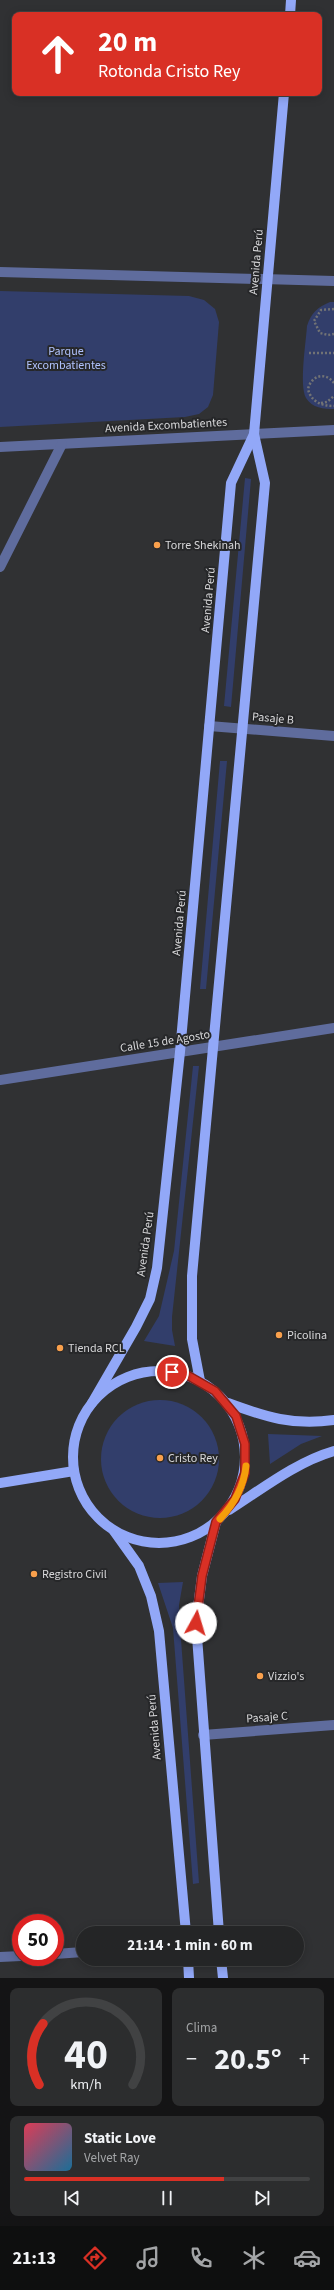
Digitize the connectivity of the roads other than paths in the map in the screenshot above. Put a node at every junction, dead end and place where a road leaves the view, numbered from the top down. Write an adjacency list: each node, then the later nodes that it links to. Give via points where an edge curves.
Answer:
1 (291, 0): 2 (main road)
2 (290, 12)
3 (284, 96): 5 (main road, Avenida Perú)
4 (0, 272): 5 (street)
5 (268, 280): 6 (street); 8 (main road, Avenida Perú)
6 (334, 281)
7 (334, 430): 8 (street, Avenida Excombatientes)
8 (254, 434): 9 (street, Avenida Excombatientes); 12 (main road, Avenida Perú, via 231,483); 13 (main road, Avenida Perú, via 265,483)
9 (62, 444): 10 (street, Avenida Excombatientes); 11 (street)
10 (0, 447)
11 (0, 568)
12 (210, 726): 13 (street, Pasaje B); 17 (main road, Avenida Perú)
13 (243, 729): 14 (street, Pasaje B); 16 (main road, Avenida Perú)
14 (334, 736)
15 (334, 1028): 16 (street, Calle 15 de Agosto)
16 (214, 1046): 17 (street, Calle 15 de Agosto); 19 (main road, Avenida Perú, via 192,1276 192,1339)
17 (180, 1052): 18 (street, Calle 15 de Agosto); 20 (main road, Avenida Perú, via 157,1268 150,1299)
18 (0, 1080)
19 (200, 1381): 20 (main road, via 172,1372 142,1372 114,1383); 21 (main road)
20 (92, 1403): 24 (main road, Avenida Perú, via 78,1428 74,1442)
21 (228, 1403): 22 (main road, via 281,1420 314,1423); 26 (main road, via 242,1429 246,1459 241,1487)
22 (334, 1420)
23 (334, 1451): 26 (main road, via 323,1454 285,1475)
24 (74, 1471): 25 (main road); 28 (main road, Avenida Perú, via 79,1490 88,1507)
25 (0, 1483)
26 (226, 1512): 27 (main road)
27 (216, 1522): 28 (main road, via 203,1532 173,1542 142,1542); 30 (main road, via 202,1576 196,1623)
28 (113, 1530): 31 (main road, Avenida Perú, via 139,1566 151,1596 159,1631)
29 (334, 1725): 30 (street, Pasaje C)
30 (203, 1735): 32 (main road)
31 (185, 1926)
32 (218, 1926)
33 (76, 1952): 34 (street)
34 (64, 1953)
35 (12, 1956): 36 (street)
36 (0, 1957)
37 (188, 1966): 39 (main road)
38 (222, 1966): 40 (main road)
39 (189, 1978)
40 (223, 1978)

